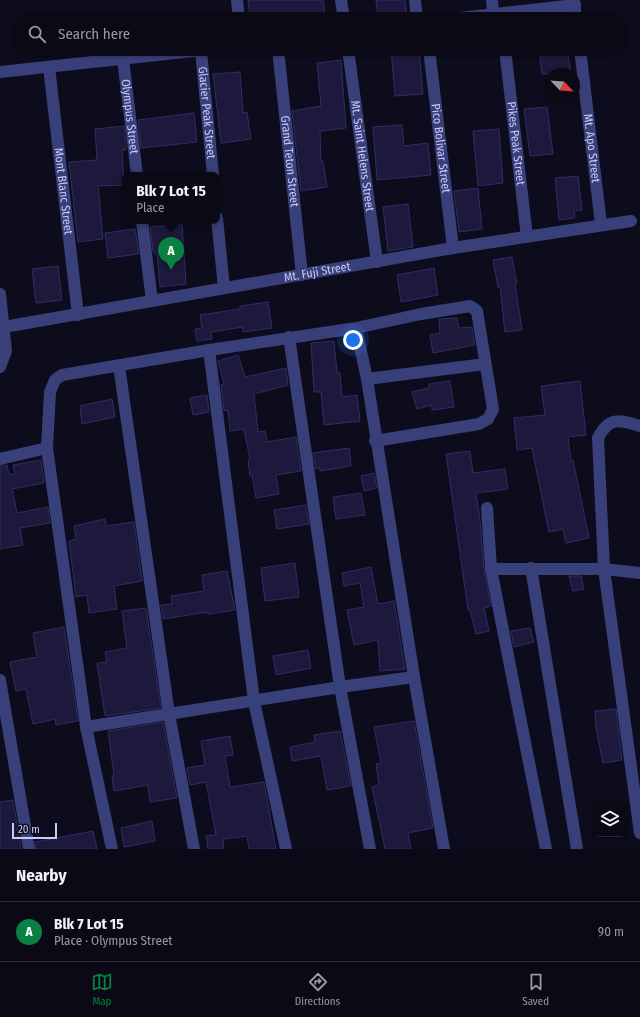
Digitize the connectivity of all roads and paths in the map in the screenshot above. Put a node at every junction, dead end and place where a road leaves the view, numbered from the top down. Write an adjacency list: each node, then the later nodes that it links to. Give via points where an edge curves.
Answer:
1 (237, 0): 6 (street)
2 (341, 0): 7 (street)
3 (415, 0): 8 (street)
4 (492, 0): 9 (street)
5 (575, 2): 10 (street); 11 (street)
6 (238, 12)
7 (343, 12)
8 (416, 12)
9 (497, 12)
10 (516, 12)
11 (576, 12)
12 (151, 56): 19 (street)
13 (206, 56): 23 (street, Glacier Peak Street)
14 (279, 56): 31 (street, Grand Teton Street)
15 (349, 56): 30 (street, Mt. Saint Helens Street)
16 (430, 56): 29 (street, Pico Bolivar Street)
17 (506, 56): 28 (street, Pikes Peak Street)
18 (581, 56): 27 (street, Mt. Apo Street)
19 (123, 59): 20 (street); 22 (street, Olympus Street)
20 (49, 67): 21 (street); 35 (street, Mont Blanc Street)
21 (0, 72)
22 (137, 172)
23 (213, 172)
24 (631, 221): 27 (street, Mt. Fuji Street)
25 (142, 224): 34 (street)
26 (218, 224): 32 (street)
27 (601, 224): 28 (street, Mt. Fuji Street)
28 (528, 237): 29 (street, Mt. Fuji Street)
29 (453, 248): 30 (street, Mt. Fuji Street)
30 (377, 262): 31 (street, Mt. Fuji Street)
31 (302, 275): 32 (street, Mt. Fuji Street)
32 (224, 288): 34 (street, Mt. Fuji Street)
33 (0, 294): 36 (street)
34 (152, 301): 35 (street, Mt. Fuji Street)
35 (78, 315): 36 (street, Mt. Fuji Street)
36 (4, 326): 42 (street, via 6,351)
37 (356, 328): 38 (street); 40 (street, via 470,306 477,312); 43 (street)
38 (289, 337): 39 (street); 55 (street)
39 (209, 350): 41 (street); 56 (street)
40 (485, 364): 43 (street); 45 (street, via 493,409 485,421)
41 (119, 366): 46 (street, via 62,375 55,380 50,392); 57 (street)
42 (0, 367)
43 (367, 380): 45 (street)
44 (640, 426): 51 (street, via 619,421 610,422 603,427 598,438)
45 (376, 440): 53 (street)
46 (47, 448): 47 (street); 58 (street)
47 (0, 459)
48 (487, 508): 50 (street)
49 (531, 568): 50 (street); 51 (street); 67 (street)
50 (491, 569): 66 (street)
51 (604, 569): 52 (street); 59 (street)
52 (640, 573)
53 (414, 677): 55 (street); 65 (street)
54 (0, 680): 60 (street)
55 (340, 687): 56 (street); 64 (street)
56 (254, 701): 57 (street); 63 (street)
57 (169, 714): 58 (street); 62 (street)
58 (86, 727): 61 (street)
59 (640, 833)
60 (30, 849)
61 (112, 849)
62 (194, 849)
63 (286, 849)
64 (370, 849)
65 (444, 849)
66 (546, 849)
67 (577, 849)

